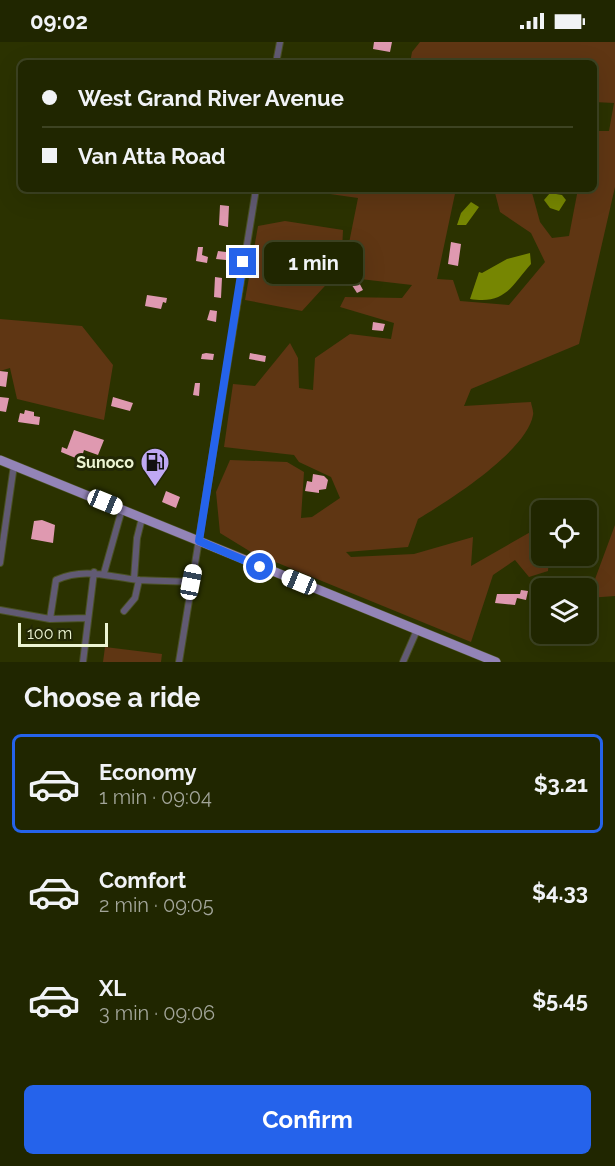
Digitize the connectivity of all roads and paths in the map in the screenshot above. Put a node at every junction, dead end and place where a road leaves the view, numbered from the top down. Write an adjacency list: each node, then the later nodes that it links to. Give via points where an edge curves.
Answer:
1 (280, 42): 2 (street)
2 (277, 60)
3 (255, 192): 8 (street)
4 (0, 460): 5 (main road)
5 (14, 465): 6 (main road); 9 (street)
6 (122, 510): 7 (main road); 11 (street)
7 (142, 518): 8 (main road); 12 (street, via 137,538)
8 (199, 541): 13 (street); 18 (main road)
9 (0, 563)
10 (94, 572): 11 (street); 16 (street); 17 (street, via 56,580)
11 (104, 573): 12 (street)
12 (136, 579): 13 (street); 15 (street, via 135,598)
13 (191, 582): 20 (street)
14 (0, 609): 17 (street)
15 (124, 611)
16 (87, 618): 17 (street); 19 (street)
17 (50, 619)
18 (417, 630): 21 (street); 22 (main road)
19 (83, 662)
20 (179, 662)
21 (404, 662)
22 (496, 662)

